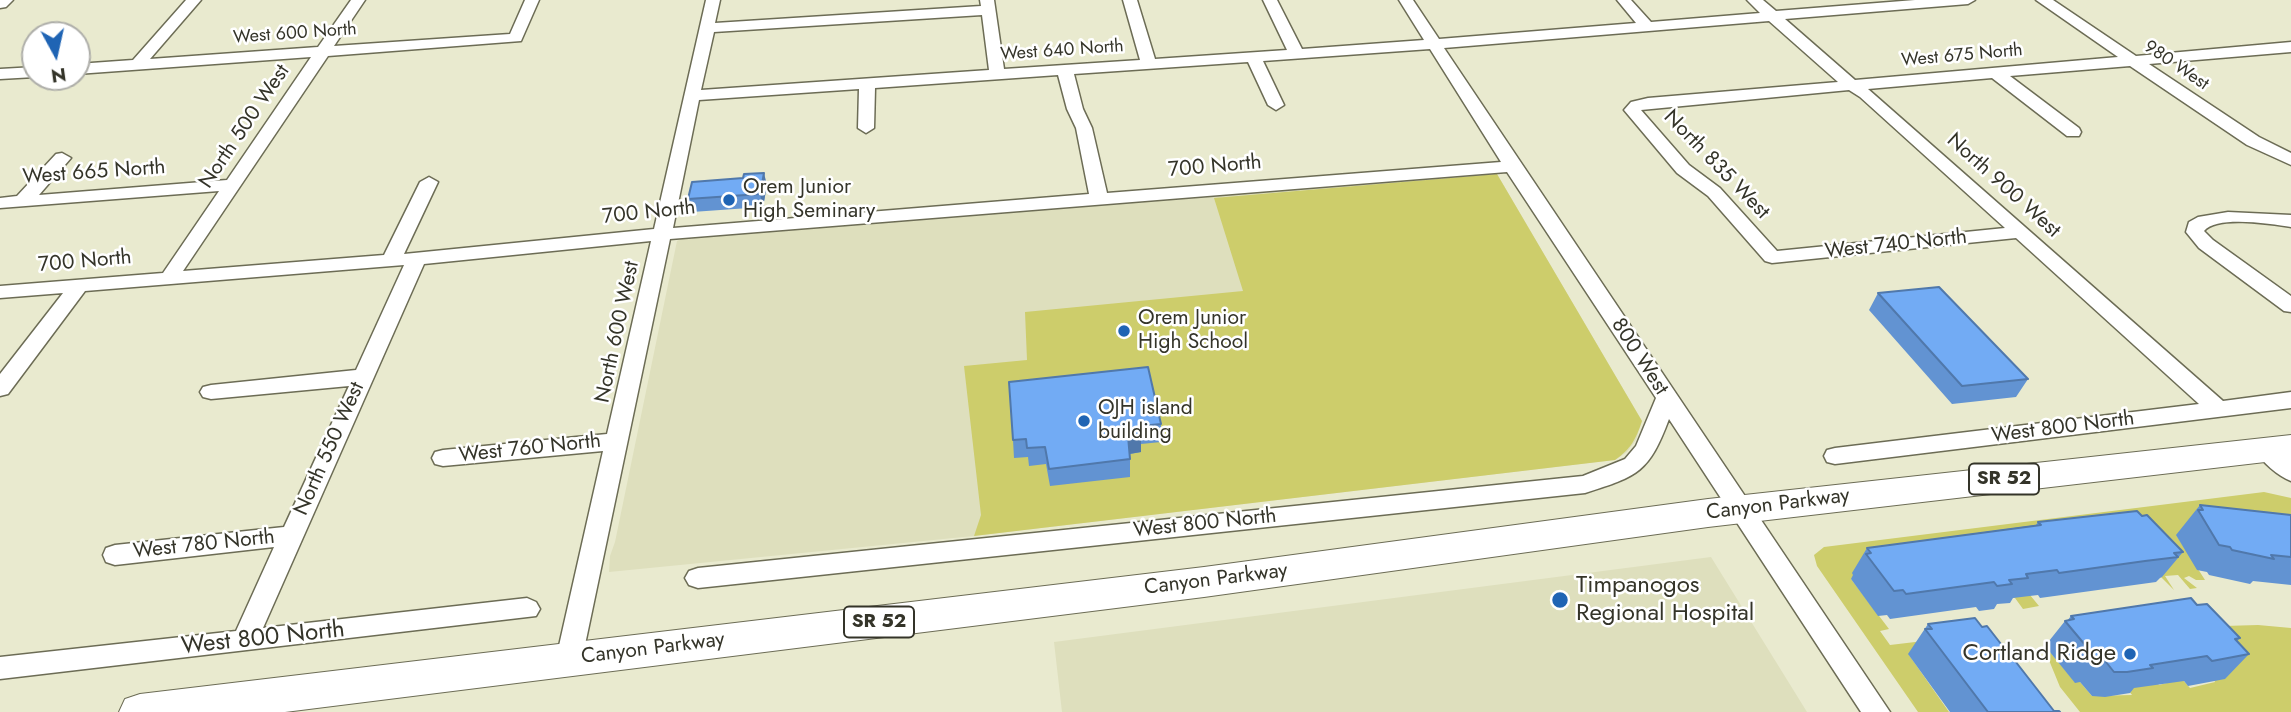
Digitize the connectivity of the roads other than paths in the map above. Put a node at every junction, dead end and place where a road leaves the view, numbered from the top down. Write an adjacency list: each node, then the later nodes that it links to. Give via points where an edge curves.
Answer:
1 (194, 0): 26 (street)
2 (358, 0): 21 (street, North 500 West)
3 (532, 0): 21 (street, West 600 North, via 516,38)
4 (713, 0): 18 (street, North 600 West)
5 (848, 0): 16 (street)
6 (1130, 0): 25 (street)
7 (1270, 0): 22 (street)
8 (1406, 0): 19 (street, 800 West)
9 (1754, 0): 15 (street, North 900 West)
10 (1968, 0): 13 (street, West 640 North)
11 (2043, 0): 24 (street, 980 West)
12 (1623, 1): 17 (street)
13 (1903, 2): 15 (street, West 640 North)
14 (987, 5): 16 (street); 32 (street)
15 (1771, 16): 17 (street, West 640 North); 34 (street, North 900 West)
16 (848, 19): 18 (street)
17 (1647, 26): 19 (street, West 640 North)
18 (707, 28): 35 (street, North 600 West)
19 (1434, 44): 22 (street, West 640 North); 42 (street, 800 West)
20 (2291, 47): 24 (street, West 675 North)
21 (324, 51): 26 (street, West 600 North); 44 (street, North 500 West)
22 (1297, 54): 23 (street, West 640 North)
23 (1254, 57): 25 (street, West 640 North); 36 (street)
24 (2133, 61): 30 (street, West 675 North); 41 (street, 980 West, via 2253,141)
25 (1149, 64): 28 (street, West 640 North)
26 (137, 65): 27 (street, West 600 North)
27 (91, 68)
28 (1065, 70): 32 (street, West 640 North); 45 (street, via 1084,128)
29 (21, 73): 31 (street)
30 (1996, 73): 34 (street, West 675 North); 39 (street)
31 (0, 74)
32 (997, 75): 33 (street, West 640 North)
33 (867, 84): 35 (street, West 640 North); 38 (street)
34 (1851, 85): 37 (street, West 675 North); 49 (street, North 900 West)
35 (691, 96): 50 (street, North 600 West)
36 (1276, 105)
37 (1637, 105): 51 (street, North 835 West, via 1632,110 1675,159 1714,192)
38 (866, 128)
39 (2073, 132)
40 (62, 158): 46 (street)
41 (2291, 160)
42 (1512, 166): 45 (street, 700 North); 61 (street, 800 West)
43 (429, 182): 53 (street)
44 (233, 185): 46 (street, West 665 North); 54 (street, North 500 West)
45 (1099, 199): 50 (street, 700 North)
46 (23, 201): 47 (street, West 665 North)
47 (0, 203)
48 (2291, 221): 57 (street, via 2237,218 2201,222 2195,232)
49 (2020, 232): 51 (street, West 740 North); 63 (street, North 900 West)
50 (662, 234): 52 (street, 700 North); 64 (street, North 600 West)
51 (1772, 257)
52 (417, 258): 53 (street, 700 North); 58 (street, North 550 West)
53 (391, 260): 54 (street, 700 North)
54 (169, 278): 55 (street, 700 North)
55 (79, 286): 56 (street, 700 North); 59 (street)
56 (0, 292)
57 (2291, 306)
58 (362, 377): 60 (street); 69 (street, North 550 West)
59 (0, 389)
60 (211, 392)
61 (1666, 399): 68 (street, 800 West); 71 (street, West 800 North, via 1646,450 1633,465 1586,484)
62 (2291, 400): 63 (street, West 800 North)
63 (2219, 409): 65 (street, West 800 North)
64 (618, 441): 67 (street, West 760 North); 74 (street, North 600 West)
65 (1835, 456)
66 (2283, 456): 68 (highway, Canyon Parkway / SR 52)
67 (443, 458)
68 (1742, 509): 74 (highway, Canyon Parkway / SR 52, via 1218,580); 77 (street, 800 West)
69 (293, 535): 70 (street, West 780 North); 73 (street, North 550 West)
70 (115, 555)
71 (698, 578)
72 (527, 609): 73 (street, West 800 North)
73 (244, 641): 75 (street, West 800 North)
74 (569, 659): 76 (highway, Canyon Parkway / SR 52)
75 (0, 668)
76 (140, 712)
77 (1876, 712)

